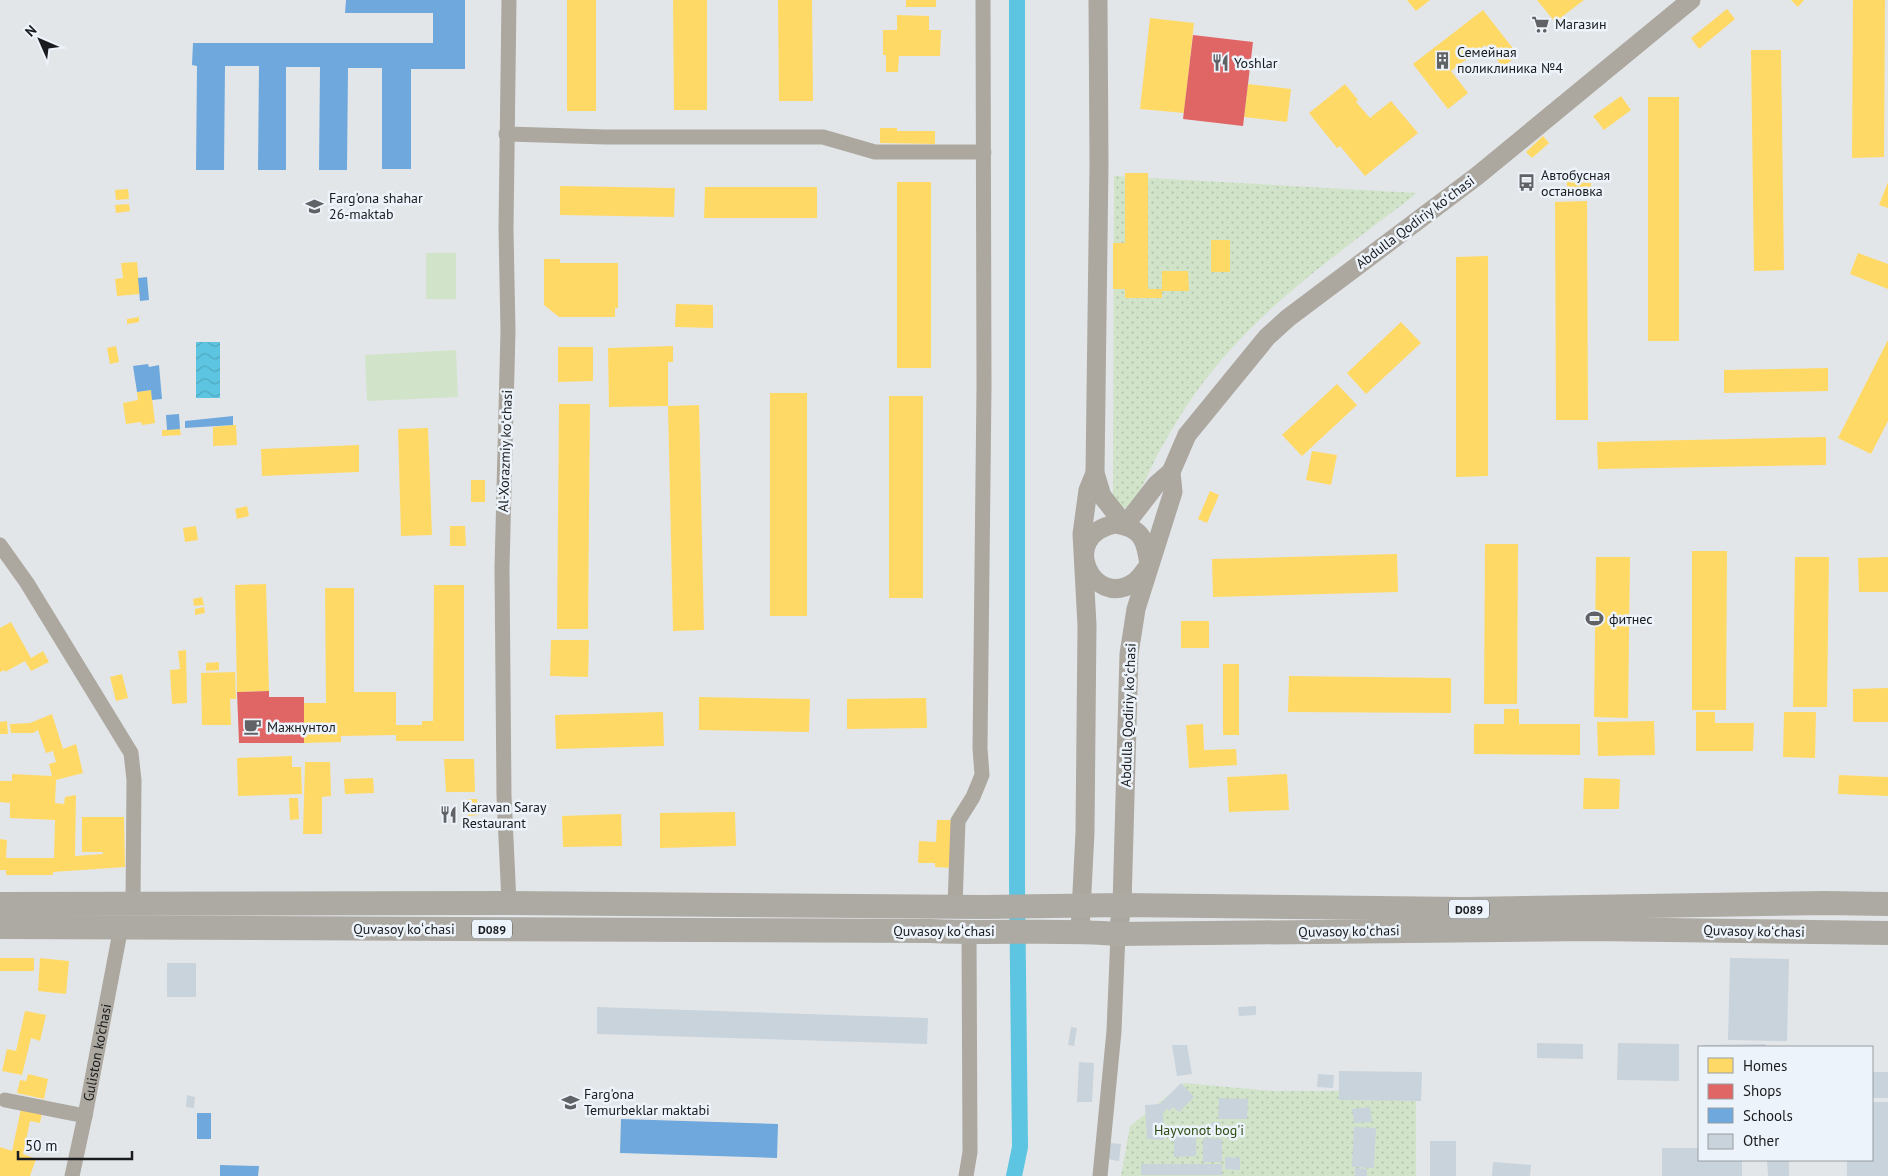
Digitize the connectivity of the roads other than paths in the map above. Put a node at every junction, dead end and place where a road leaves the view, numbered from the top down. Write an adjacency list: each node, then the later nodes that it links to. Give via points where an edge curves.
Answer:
1 (509, 0): 5 (street, Al-Xorazmiy koʻchasi)
2 (983, 0): 6 (street)
3 (1098, 0): 8 (street)
4 (1691, 0): 7 (street, Abdulla Qodiriy koʻchasi, via 1476,176 1267,336 1187,435)
5 (506, 134): 6 (street, via 823,137 875,152); 14 (street, Al-Xorazmiy koʻchasi, via 508,331 502,578 504,796)
6 (984, 152): 19 (street, via 982,775 958,821)
7 (1171, 472): 9 (street, Abdulla Qodiriy koʻchasi, via 1156,484); 12 (street, Abdulla Qodiriy koʻchasi, via 1173,492)
8 (1095, 473): 9 (street, via 1102,496); 11 (street, via 1088,490 1082,534)
9 (1125, 526): 11 (street, via 1114,524 1095,532 1084,550); 12 (street, via 1142,537)
10 (0, 545): 13 (street, via 27,583 131,753 134,780)
11 (1084, 561): 12 (street, via 1094,580 1113,588 1133,583); 17 (street, via 1087,625 1085,832)
12 (1149, 566): 18 (street, Abdulla Qodiriy koʻchasi, via 1136,609 1129,654)
13 (132, 903): 14 (main road, Quvasoy koʻchasi / D089); 15 (main road, Quvasoy koʻchasi / D089)
14 (509, 903): 19 (main road, Quvasoy koʻchasi / D089)
15 (0, 904)
16 (1888, 904): 18 (main road, Quvasoy koʻchasi / D089, via 1464,909)
17 (1080, 905): 18 (main road, Quvasoy koʻchasi / D089); 19 (main road, Quvasoy koʻchasi / D089); 22 (street)
18 (1122, 905): 25 (street, Abdulla Qodiriy koʻchasi)
19 (967, 906)
20 (0, 927): 21 (main road, Quvasoy koʻchasi / D089)
21 (121, 927): 23 (main road, Quvasoy koʻchasi / D089); 27 (street, Guliston ko'chasi)
22 (1080, 931): 23 (main road, Quvasoy koʻchasi / D089); 25 (main road, Quvasoy koʻchasi / D089)
23 (977, 932): 29 (street, via 970,1152)
24 (1888, 933): 25 (main road, Quvasoy koʻchasi / D089, via 1591,929)
25 (1118, 934): 30 (street, via 1114,1032)
26 (6, 1100): 27 (street)
27 (85, 1116): 28 (street, Guliston ko'chasi)
28 (72, 1176)
29 (966, 1176)
30 (1100, 1176)

